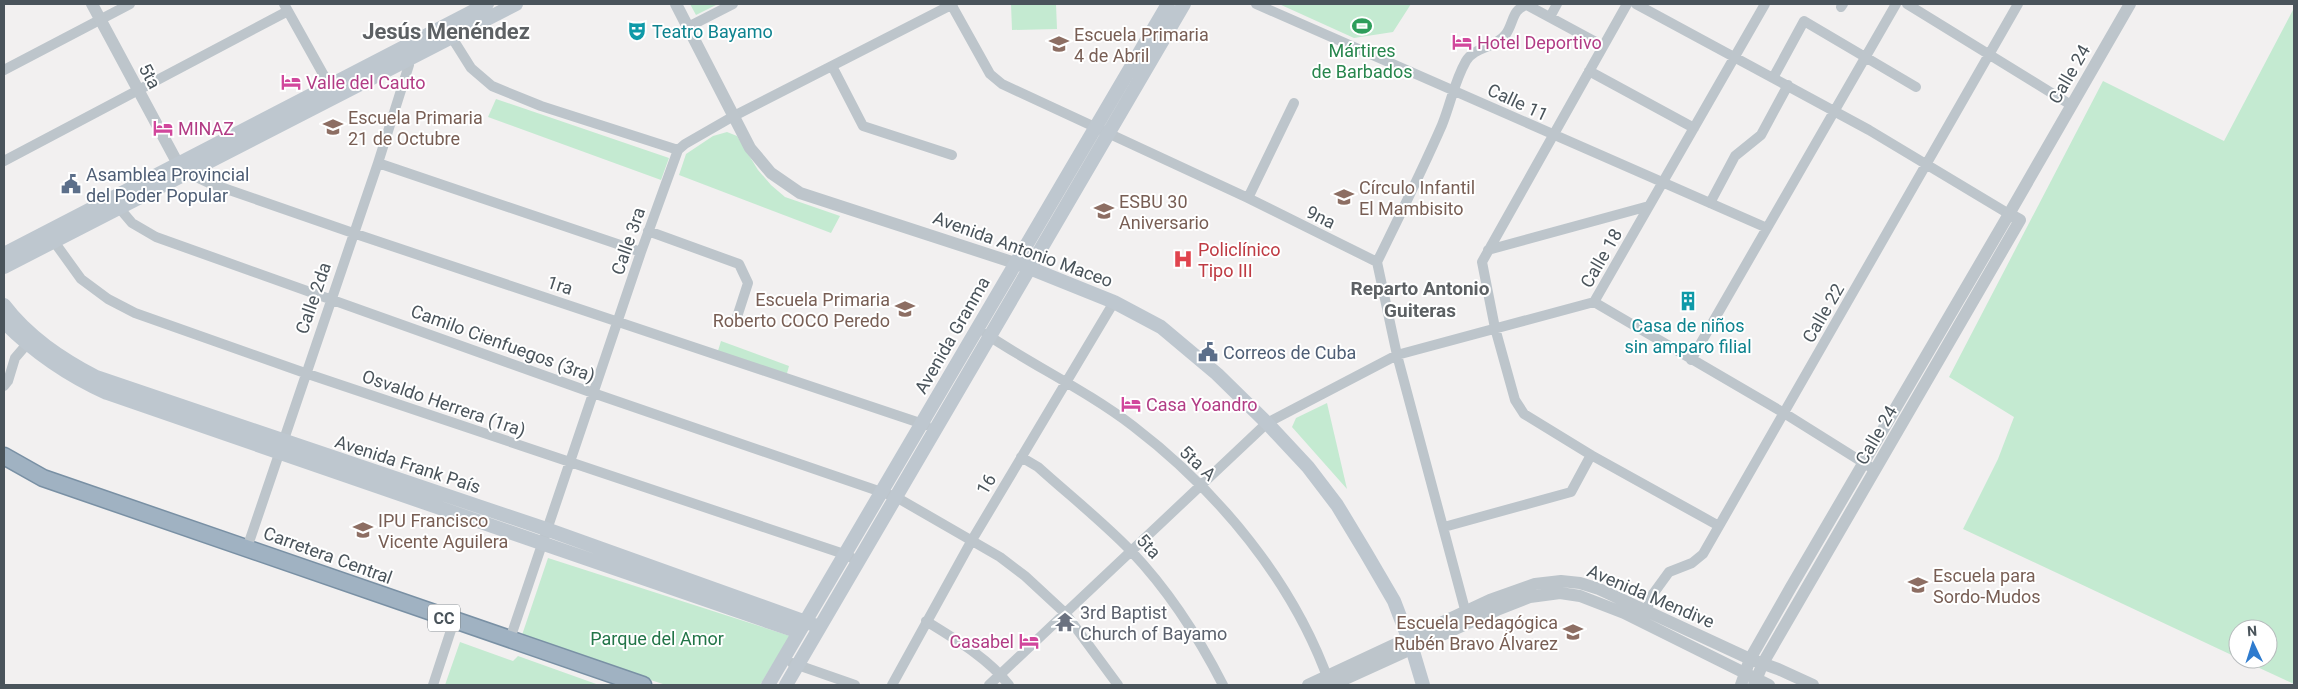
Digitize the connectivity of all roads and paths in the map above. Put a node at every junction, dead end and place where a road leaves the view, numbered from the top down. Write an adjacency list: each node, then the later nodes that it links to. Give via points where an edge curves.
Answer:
1 (92, 4): 21 (street, 5ta)
2 (130, 4): 21 (street)
3 (487, 4): 23 (main road)
4 (516, 4): 23 (main road)
5 (676, 4): 22 (street, Avenida Antonio Maceo)
6 (733, 4): 22 (street)
7 (952, 4): 29 (street); 43 (street, 9na, via 990,74 1002,84)
8 (1168, 4): 43 (main road, Avenida Granma)
9 (1184, 4): 43 (main road, Avenida Granma)
10 (1256, 4): 35 (street, Calle 11)
11 (1558, 4): 20 (street)
12 (1627, 4): 24 (street)
13 (1636, 4): 26 (street)
14 (1765, 4): 26 (street, Calle 18)
15 (1896, 4): 27 (street)
16 (1907, 4): 25 (street)
17 (2018, 4): 25 (street, Calle 22)
18 (2130, 4): 39 (street, Calle 24)
19 (286, 7): 36 (street); 37 (street)
20 (1550, 18): 24 (street); 35 (street, via 1527,5 1521,7 1497,43 1481,48 1467,58)
21 (100, 20): 30 (street); 36 (street, 5ta)
22 (688, 27): 41 (street, Avenida Antonio Maceo)
23 (448, 31): 28 (main road); 37 (main road); 45 (street, via 471,68 492,86 541,106)
24 (1603, 46): 31 (street)
25 (1989, 54): 39 (street); 49 (street, Calle 22)
26 (1735, 56): 32 (street); 42 (street, Calle 18)
27 (1865, 57): 32 (street, via 1804,21); 34 (street); 40 (street)
28 (406, 60): 37 (main road); 48 (street, Calle 2da, via 409,65)
29 (832, 66): 41 (street); 46 (street, via 863,126)
30 (4, 70)
31 (1589, 71): 42 (street); 44 (street)
32 (1773, 78): 33 (street)
33 (1788, 86): 40 (street); 54 (street, via 1761,135 1735,156)
34 (1916, 87)
35 (1452, 89): 44 (street, Calle 11); 64 (street, via 1450,105 1425,164)
36 (138, 90): 47 (street); 50 (street, 5ta)
37 (332, 91): 50 (main road)
38 (1294, 103): 52 (street)
39 (2072, 105): 56 (street, Calle 24)
40 (1834, 111): 49 (street); 57 (street)
41 (732, 117): 45 (street); 65 (street, Avenida Antonio Maceo, via 750,148 771,173 800,193)
42 (1694, 128): 51 (street, Calle 18)
43 (1101, 131): 52 (street, 9na); 65 (main road, Avenida Granma); 67 (main road, Avenida Granma)
44 (1553, 136): 51 (street, Calle 11); 61 (street)
45 (678, 150): 58 (street, Calle 3ra)
46 (952, 155)
47 (4, 161)
48 (378, 163): 59 (street, Calle 2da); 62 (street)
49 (1927, 164): 56 (street); 85 (street, Calle 22)
50 (182, 169): 53 (main road); 59 (street, 1ra)
51 (1663, 183): 54 (street, Calle 11); 55 (street, Calle 18)
52 (1248, 198): 64 (street, 9na)
53 (115, 203): 60 (main road); 68 (street, Camilo Cienfuegos (3ra), via 132,223 156,237)
54 (1710, 203): 57 (street, Calle 11)
55 (1649, 206): 61 (street); 70 (street, Calle 18)
56 (2009, 214): 94 (street, Calle 24); 95 (street, Calle 24, via 2020,220)
57 (1767, 228): 80 (street)
58 (648, 231): 62 (street, Calle 3ra); 72 (street, via 739,264 748,283)
59 (353, 233): 68 (street, Calle 2da); 74 (street, 1ra)
60 (50, 236): 63 (main road); 66 (main road); 81 (street, Osvaldo Herrera (1ra), via 81,279 108,299 135,313)
61 (1488, 250): 76 (street, via 1482,262)
62 (641, 252): 74 (street, Calle 3ra)
63 (4, 254)
64 (1377, 262): 79 (street)
65 (1015, 263): 67 (main road, Avenida Antonio Maceo); 75 (main road, Avenida Granma)
66 (4, 267)
67 (1029, 268): 69 (main road, Avenida Antonio Maceo); 77 (main road, Avenida Granma)
68 (330, 299): 81 (street, Calle 2da); 84 (street, Camilo Cienfuegos (3ra))
69 (1114, 302): 82 (street, 16); 86 (main road, Avenida Antonio Maceo, via 1161,327 1218,374)
70 (1594, 302): 76 (street, Calle 18); 80 (street)
71 (4, 305): 89 (main road, Avenida Frank País, via 33,336 65,360 96,377)
72 (737, 317)
73 (4, 322): 78 (main road, Avenida Frank País)
74 (618, 322): 84 (street, Calle 3ra); 87 (street, 1ra)
75 (977, 328): 77 (street, 5ta A); 87 (main road, Avenida Granma)
76 (1495, 328): 79 (street, Calle 18); 90 (street, via 1515,400 1524,414)
77 (989, 336): 82 (street, 5ta A); 88 (main road, Avenida Granma)
78 (27, 344): 83 (street, via 15,358); 89 (main road, Avenida Frank País, via 66,373 107,393)
79 (1397, 355): 86 (street, Calle 18); 100 (street)
80 (1691, 360): 85 (street)
81 (305, 373): 89 (street, Calle 2da); 93 (street, Osvaldo Herrera (1ra))
82 (1066, 381): 92 (street, 16); 96 (street, 5ta A, via 1134,426)
83 (4, 386)
84 (593, 392): 93 (street, Calle 3ra); 97 (street, Camilo Cienfuegos (3ra))
85 (1784, 413): 94 (street); 99 (street, Calle 22)
86 (1267, 422): 96 (street, Calle 18); 117 (main road, Avenida Antonio Maceo, via 1308,467 1337,506 1394,601)
87 (921, 423): 88 (street, 1ra); 97 (main road, Avenida Granma)
88 (936, 429): 98 (main road, Avenida Granma)
89 (281, 447): 101 (main road, Avenida Frank País); 103 (main road, Avenida Frank País); 104 (street, Calle 2da)
90 (1591, 455): 99 (street); 100 (street, via 1572,492)
91 (4, 456): 104 (highway, Carretera Central / CC, via 43,478)
92 (1021, 457): 102 (street, 16); 105 (street, 5ta, via 1038,467)
93 (569, 462): 101 (street, Calle 3ra); 106 (street, Osvaldo Herrera (1ra))
94 (1864, 463): 95 (street); 118 (street, Calle 24)
95 (1875, 470): 120 (street, Calle 24)
96 (1200, 485): 105 (street, Calle 18); 124 (street, 5ta A, via 1243,533 1272,572 1306,628)
97 (881, 491): 98 (street, Camilo Cienfuegos (3ra)); 106 (main road, Avenida Granma)
98 (896, 497): 102 (street, Camilo Cienfuegos (3ra)); 107 (main road, Avenida Granma)
99 (1719, 526): 108 (street, Calle 22, via 1703,554 1692,563 1669,572 1660,582)
100 (1444, 527): 110 (street)
101 (546, 529): 103 (street, Calle 3ra); 114 (main road, Avenida Frank País)
102 (972, 540): 109 (street, Camilo Cienfuegos (3ra), via 1025,576); 112 (street, 16)
103 (541, 544): 114 (main road, Avenida Frank País); 116 (street, Calle 3ra)
104 (247, 548): 111 (highway, Carretera Central / CC)
105 (1130, 550): 109 (street, Calle 18); 134 (street, 5ta, via 1164,588 1195,633)
106 (844, 554): 107 (street, Osvaldo Herrera (1ra)); 114 (main road, Avenida Granma)
107 (858, 561): 115 (main road, Avenida Granma)
108 (1646, 609): 110 (street, Avenida Mendive, via 1599,589 1561,581 1535,584); 113 (street, Calle 22); 118 (street, Avenida Mendive)
109 (1065, 613): 122 (street, Calle 18); 133 (street, Camilo Cienfuegos (3ra))
110 (1467, 617): 113 (street, Avenida Mendive, via 1530,597 1560,593 1588,599); 117 (street, Avenida Mendive)
111 (454, 621): 116 (highway, Carretera Central / CC); 125 (street)
112 (926, 621): 122 (street); 130 (street, 16)
113 (1641, 622): 123 (street, Avenida Mendive)
114 (802, 626): 115 (main road, Avenida Frank País); 119 (main road, Avenida Granma)
115 (816, 633): 121 (main road, Avenida Granma)
116 (510, 640): 126 (highway, Carretera Central / CC)
117 (1410, 643): 124 (street, Avenida Mendive); 136 (main road, Avenida Antonio Maceo)
118 (1750, 659): 120 (street, Avenida Mendive); 123 (street, Calle 24)
119 (782, 660): 121 (street); 127 (main road, Avenida Granma)
120 (1763, 663): 123 (street, Calle 24); 138 (street, Avenida Mendive)
121 (798, 665): 128 (main road, Avenida Granma); 129 (street)
122 (1000, 674): 131 (street, Calle 18); 132 (street)
123 (1749, 681): 137 (street, Avenida Mendive)
124 (1330, 682): 135 (street, Avenida Mendive)
125 (433, 685)
126 (643, 685)
127 (768, 685)
128 (786, 685)
129 (855, 685)
130 (892, 685)
131 (989, 685)
132 (1009, 685)
133 (1118, 685)
134 (1223, 685)
135 (1308, 685)
136 (1422, 685)
137 (1769, 685)
138 (1813, 685)

